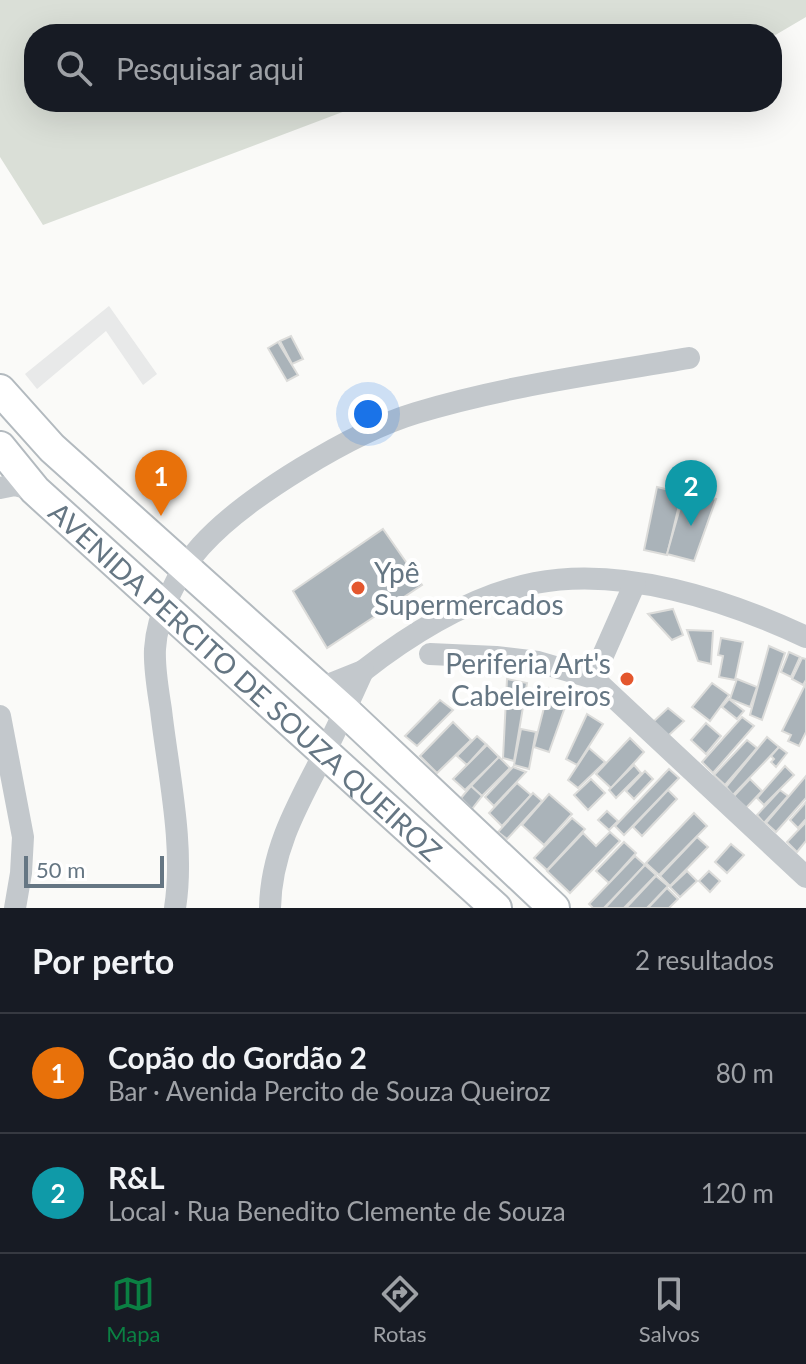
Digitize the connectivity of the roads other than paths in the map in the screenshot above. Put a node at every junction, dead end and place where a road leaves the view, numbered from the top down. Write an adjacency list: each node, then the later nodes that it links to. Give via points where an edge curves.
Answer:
1 (689, 358): 6 (street, via 414,413 363,434 281,482)
2 (0, 390): 6 (main road, AVENIDA PERCITO DE SOUZA QUEIROZ, via 52,448)
3 (0, 447): 5 (main road, AVENIDA PERCITO DE SOUZA QUEIROZ)
4 (0, 488): 5 (street)
5 (35, 490): 8 (main road, AVENIDA PERCITO DE SOUZA QUEIROZ)
6 (183, 555): 8 (street); 15 (main road, AVENIDA PERCITO DE SOUZA QUEIROZ)
7 (635, 583): 9 (street, via 536,583 471,604); 10 (street, via 710,599); 14 (street)
8 (166, 607): 18 (main road, AVENIDA PERCITO DE SOUZA QUEIROZ); 21 (street, via 155,666 177,851)
9 (415, 634): 11 (street); 12 (street)
10 (806, 637)
11 (387, 652): 12 (street); 13 (street)
12 (430, 654): 14 (street, via 538,662)
13 (363, 671): 15 (street); 16 (street)
14 (593, 678): 19 (street)
15 (318, 689): 16 (main road, AVENIDA PERCITO DE SOUZA QUEIROZ)
16 (345, 711): 18 (street); 24 (main road, AVENIDA PERCITO DE SOUZA QUEIROZ)
17 (0, 716): 20 (street, via 23,837)
18 (325, 753): 22 (street, via 280,844); 23 (main road, AVENIDA PERCITO DE SOUZA QUEIROZ)
19 (806, 877)
20 (15, 908)
21 (175, 908)
22 (270, 908)
23 (496, 908)
24 (554, 908)

